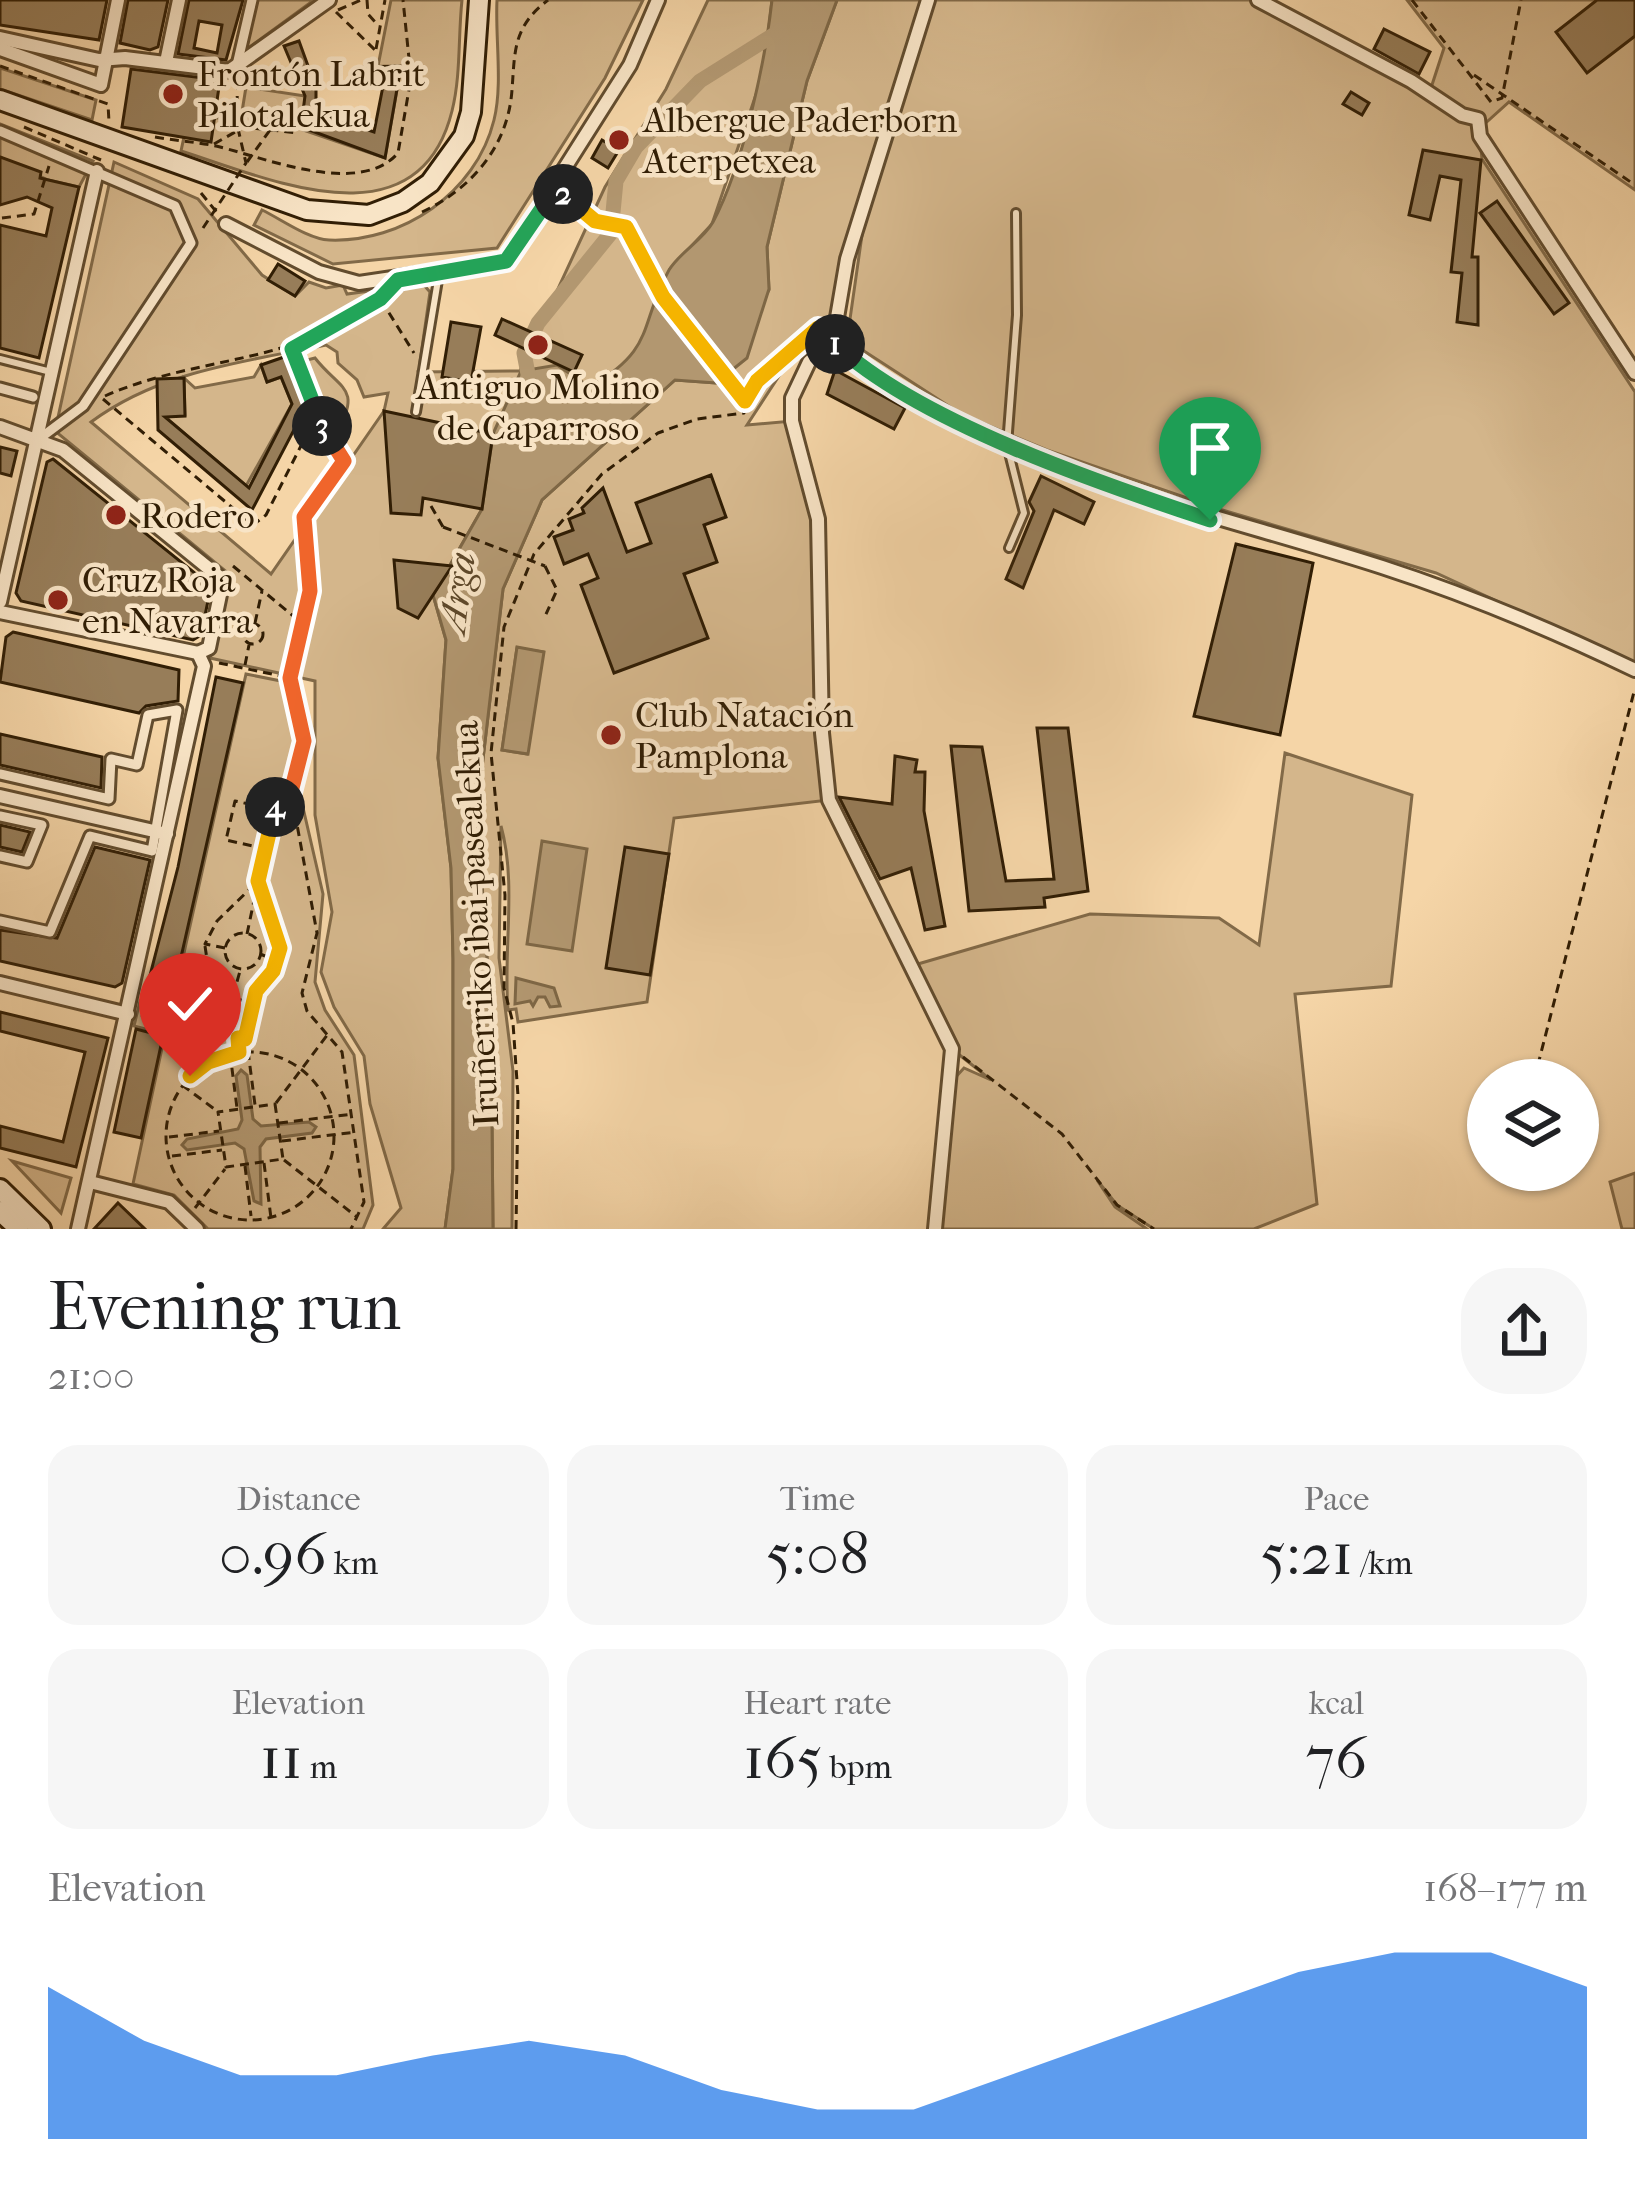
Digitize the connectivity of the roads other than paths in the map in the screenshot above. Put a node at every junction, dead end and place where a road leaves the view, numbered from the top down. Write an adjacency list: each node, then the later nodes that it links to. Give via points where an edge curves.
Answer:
1 (118, 0): 11 (street)
2 (179, 0): 12 (street)
3 (251, 0): 13 (street)
4 (478, 0): 14 (main road, via 464,136 430,183 369,215 307,210 202,185)
5 (658, 0): 19 (street, via 630,65 506,261)
6 (928, 0): 21 (street, via 852,240)
7 (1258, 0): 24 (street, via 1478,119 1480,136)
8 (333, 6): 13 (street)
9 (0, 38): 11 (street)
10 (0, 49): 11 (street, via 95,86)
11 (108, 59): 12 (street)
12 (166, 62): 13 (street)
13 (236, 70)
14 (0, 100)
15 (0, 131): 16 (street)
16 (97, 170): 23 (street); 29 (street, via 175,206 191,243 82,406)
17 (1016, 213): 30 (lane)
18 (226, 224): 19 (street, via 359,283)
19 (440, 272): 27 (lane)
20 (818, 328): 21 (street)
21 (832, 341): 30 (street, via 887,381); 53 (street, via 808,362 791,398 818,519 829,800 952,1049)
22 (0, 359): 23 (lane)
23 (55, 373): 29 (street)
24 (1635, 373)
25 (0, 388): 26 (street)
26 (33, 397)
27 (416, 412)
28 (0, 427): 29 (street)
29 (39, 439): 32 (street); 34 (street, via 223,580 208,647)
30 (1006, 445): 31 (lane, via 1024,513); 35 (street, via 1176,508 1455,592)
31 (1009, 548)
32 (0, 602)
33 (0, 612): 34 (street)
34 (198, 653): 39 (street, via 205,666)
35 (1635, 670)
36 (0, 774): 39 (street, via 109,799 111,759 137,764 148,716 177,710)
37 (0, 796): 39 (street)
38 (0, 816): 40 (street, via 42,825 27,862)
39 (162, 833): 41 (street, via 152,850 90,836 50,932); 43 (street)
40 (0, 856)
41 (0, 921)
42 (0, 983): 43 (street)
43 (131, 1014): 45 (street)
44 (0, 1178): 50 (lane)
45 (90, 1182): 51 (street); 52 (street, via 170,1202)
46 (0, 1189): 49 (main road)
47 (0, 1211): 48 (main road)
48 (19, 1229)
49 (41, 1229)
50 (52, 1229)
51 (78, 1229)
52 (197, 1229)
53 (935, 1229)

